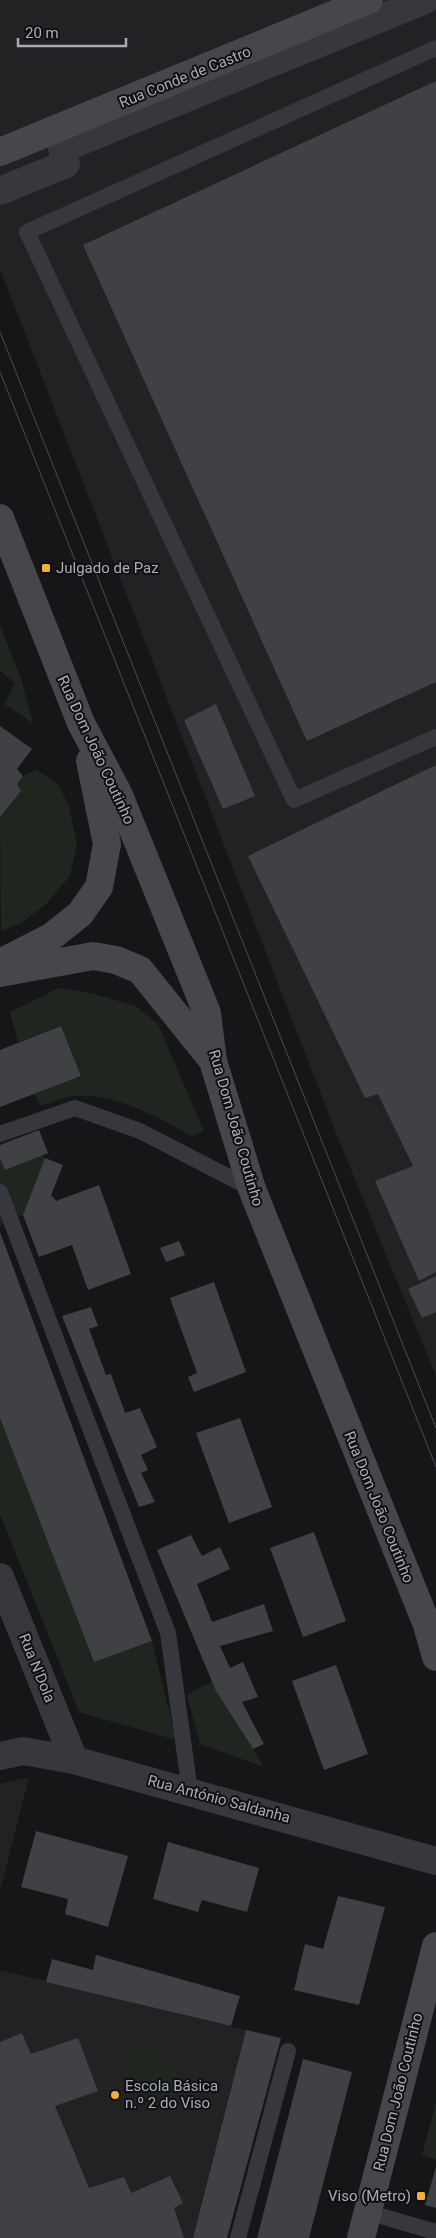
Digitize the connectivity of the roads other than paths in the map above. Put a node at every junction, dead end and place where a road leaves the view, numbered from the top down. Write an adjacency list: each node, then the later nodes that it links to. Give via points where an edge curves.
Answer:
1 (369, 0): 4 (main road, Rua Conde de Castro)
2 (425, 0): 5 (street, via 62,149 66,164)
3 (436, 48): 8 (lane, via 27,232 294,800)
4 (0, 152)
5 (0, 191)
6 (0, 518): 7 (main road, Rua Dom João Coutinho)
7 (80, 723): 9 (main road, via 107,844 99,887 80,914 51,937); 11 (main road, Rua Dom João Coutinho, via 119,796 206,1013)
8 (436, 737)
9 (0, 963)
10 (0, 973): 11 (main road, via 92,956 116,960 140,970)
11 (213, 1061): 13 (main road, Rua Dom João Coutinho)
12 (0, 1134): 13 (lane, via 75,1108 140,1131)
13 (252, 1189): 17 (main road, Rua Dom João Coutinho, via 427,1625)
14 (0, 1192): 20 (lane, via 168,1633)
15 (0, 1577): 16 (street, Rua N'Dola)
16 (5, 1606): 19 (street, Rua N'Dola)
17 (436, 1657)
18 (0, 1756): 19 (street, Rua António Saldanha, via 23,1751)
19 (74, 1760): 20 (street, Rua António Saldanha)
20 (190, 1791): 21 (street, Rua António Saldanha)
21 (436, 1861)
22 (436, 1946): 24 (main road, Rua Dom João Coutinho)
23 (288, 2051): 26 (lane)
24 (364, 2225): 25 (lane)
25 (436, 2232)
26 (238, 2238)

